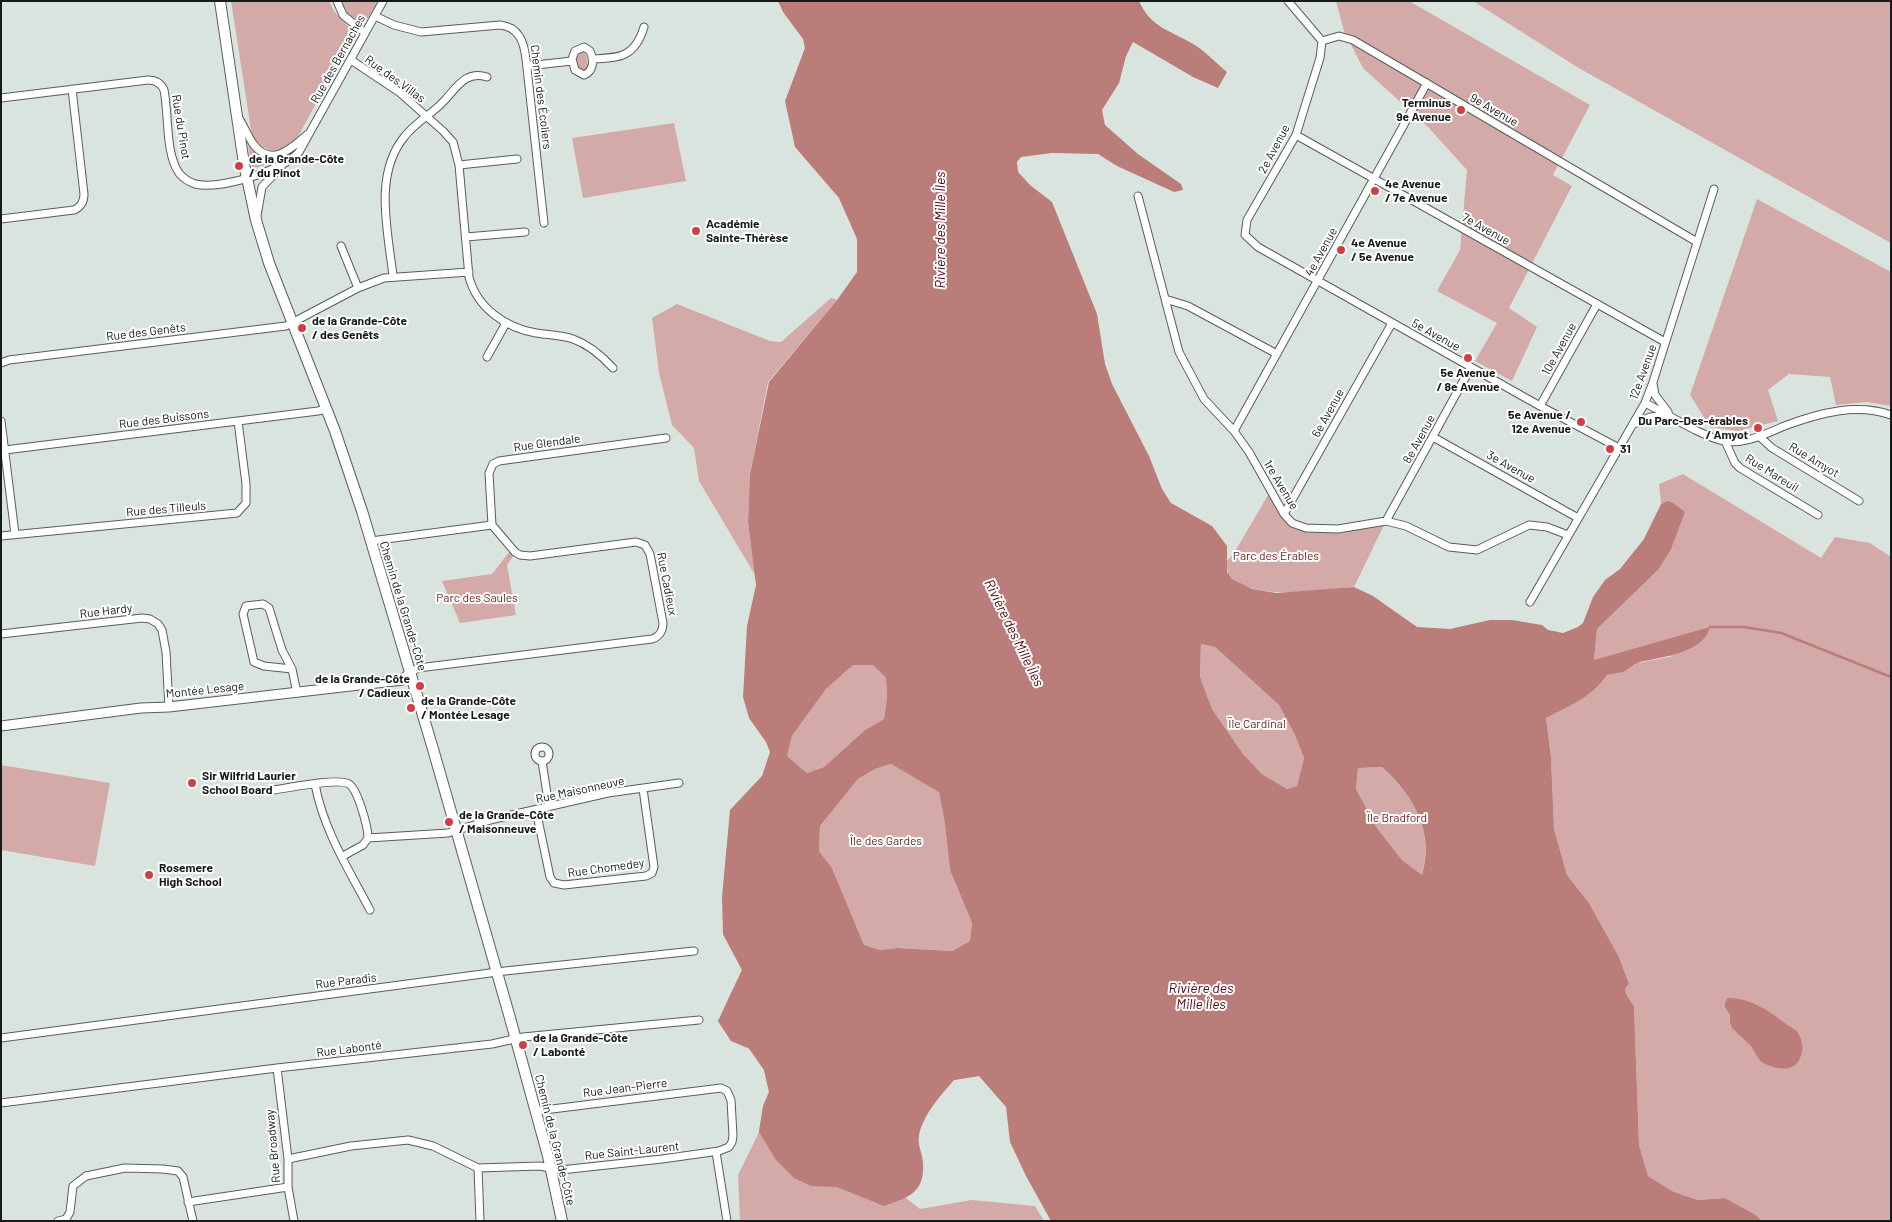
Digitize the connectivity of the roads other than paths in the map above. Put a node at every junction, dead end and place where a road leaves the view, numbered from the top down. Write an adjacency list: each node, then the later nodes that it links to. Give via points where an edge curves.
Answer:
1 (220, 1): 17 (main road, Chemin de la Grande-Côte)
2 (337, 1): 7 (street, via 343,15)
3 (383, 1): 5 (street, Rue des Bernaches)
4 (1288, 1): 8 (street)
5 (375, 16): 7 (street, Rue des Bernaches); 12 (street, Chemin des Écoliers, via 421,32 508,26 522,38)
6 (644, 27): 9 (street, via 628,53)
7 (366, 33): 10 (street, Rue des Bernaches)
8 (1322, 41): 14 (street, 9e Avenue, via 1339,36 1353,40); 20 (street, 2e Avenue, via 1320,58)
9 (592, 59): 11 (street, via 589,50 581,47 574,52); 11 (street, via 590,70 584,75 576,71)
10 (350, 60): 18 (street, Rue des Villas, via 388,84); 19 (street, Rue des Bernaches)
11 (572, 61): 12 (street)
12 (527, 66): 30 (street, Chemin des Écoliers)
13 (487, 77): 18 (street, Rue des Villas, via 478,74 468,77)
14 (1427, 83): 25 (street, 4e Avenue); 34 (street, 9e Avenue)
15 (72, 90): 16 (street, Rue du Pinot); 24 (street, Rue du Pinot, via 148,80 160,83 164,90 172,157 182,176 200,184); 28 (street, via 83,202 74,210)
16 (1, 98)
17 (237, 115): 19 (street, Rue des Bernaches, via 254,145 261,152 271,154 288,151); 24 (main road, Chemin de la Grande-Côte)
18 (426, 116): 23 (street, Rue des Villas, via 452,139); 37 (street, via 400,142 389,167 386,206)
19 (313, 128): 22 (street, Rue des Bernaches, via 299,152)
20 (1296, 135): 25 (street, 7e Avenue); 32 (street, 2e Avenue, via 1247,220)
21 (517, 159): 23 (street)
22 (283, 165): 24 (street, Rue des Bernaches); 29 (street, Rue des Bernaches, via 262,187)
23 (459, 166): 33 (street, Rue des Villas)
24 (247, 178): 29 (main road, Chemin de la Grande-Côte)
25 (1374, 179): 38 (street, 4e Avenue); 41 (street, 7e Avenue)
26 (1714, 189): 34 (street, 12e Avenue)
27 (1138, 196): 40 (street, 1re Avenue)
28 (1, 219)
29 (256, 220): 42 (main road, Chemin de la Grande-Côte)
30 (544, 223)
31 (525, 232): 33 (street)
32 (1245, 235): 38 (street, 5e Avenue, via 1258,247)
33 (466, 237): 36 (street, Rue des Villas)
34 (1698, 242): 45 (street, 12e Avenue)
35 (340, 246): 39 (street)
36 (469, 272): 37 (street); 43 (street, Rue des Villas, via 472,287 479,298)
37 (393, 276): 39 (street)
38 (1318, 281): 44 (street, 5e Avenue); 46 (street, 4e Avenue)
39 (358, 288): 42 (street)
40 (1165, 299): 46 (street, via 1188,306); 60 (street, 1re Avenue, via 1179,352 1204,399)
41 (1597, 304): 45 (street, 7e Avenue); 53 (street, 10e Avenue)
42 (292, 322): 48 (street, Rue des Genêts, via 270,329); 54 (main road, Chemin de la Grande-Côte)
43 (506, 323): 47 (street); 50 (street, Rue des Villas, via 526,331 566,337 582,343)
44 (1392, 323): 49 (street, 5e Avenue); 68 (street, 6e Avenue)
45 (1666, 342): 51 (street, 12e Avenue)
46 (1277, 354): 60 (street, 4e Avenue)
47 (488, 358)
48 (1, 363)
49 (1471, 367): 53 (street, 5e Avenue); 61 (street, 8e Avenue)
50 (613, 368)
51 (1653, 382): 52 (street, 12e Avenue); 55 (street, via 1655,395)
52 (1645, 403): 55 (street); 59 (street, 12e Avenue)
53 (1540, 406): 65 (street, 5e Avenue)
54 (326, 409): 58 (street, Rue des Buissons); 76 (main road, Chemin de la Grande-Côte)
55 (1670, 415): 59 (street, via 1650,417); 64 (street)
56 (1891, 415): 62 (street, via 1864,409 1836,411)
57 (1, 421): 66 (street)
58 (238, 421): 66 (street, Rue des Buissons); 73 (street, Rue des Tilleuls, via 246,503 237,513)
59 (1632, 425): 65 (street, 12e Avenue)
60 (1234, 431): 68 (street, 1re Avenue, via 1250,452)
61 (1433, 436): 70 (street, 3e Avenue); 71 (street, 8e Avenue)
62 (1760, 437): 64 (street); 67 (street, Rue Amyot, via 1772,448)
63 (666, 438): 72 (street, Rue Glendale, via 497,462 489,473)
64 (1725, 441): 69 (street, Rue Mareuil, via 1740,468)
65 (1619, 448): 70 (street, 12e Avenue)
66 (5, 450): 73 (street)
67 (1859, 501)
68 (1284, 514): 71 (street, 1re Avenue, via 1292,523 1306,528 1338,528)
69 (1818, 514)
70 (1578, 518): 74 (street, 12e Avenue)
71 (1386, 521): 74 (street, 1re Avenue, via 1406,526 1449,547 1478,550 1528,526 1547,527)
72 (492, 525): 76 (street); 80 (street, Rue Cadieux, via 513,550 526,556 633,542 643,544 650,554 663,623 661,632 652,639 418,668)
73 (15, 534): 75 (street, Rue des Tilleuls)
74 (1568, 535): 77 (street, 12e Avenue)
75 (1, 536)
76 (371, 541): 80 (main road, Chemin de la Grande-Côte)
77 (1530, 602)
78 (1, 634): 82 (street, Rue Hardy, via 142,618 150,620 162,630)
79 (292, 669): 79 (street, via 282,650 269,608 263,604 246,606 243,614 254,662); 81 (street)
80 (410, 673): 81 (street, Montée Lesage, via 402,680); 91 (main road, Chemin de la Grande-Côte)
81 (297, 692): 82 (street, Montée Lesage)
82 (169, 707): 83 (street, Montée Lesage)
83 (1, 726)
84 (542, 761): 89 (street)
85 (679, 783): 87 (street, Rue Maisonneuve)
86 (315, 784): 88 (street); 92 (street, via 342,782 351,786); 93 (street, via 322,813)
87 (643, 789): 89 (street, Rue Maisonneuve, via 608,793); 90 (street, Rue Chomedey, via 654,865 653,871 646,876 564,885 554,883)
88 (268, 791)
89 (549, 807): 90 (street, Rue Maisonneuve)
90 (536, 810): 91 (street, Rue Maisonneuve)
91 (457, 830): 92 (street, Rue Maisonneuve); 96 (main road, Chemin de la Grande-Côte)
92 (368, 838): 93 (street, via 360,847)
93 (343, 856): 94 (street)
94 (370, 910)
95 (694, 951): 96 (street, Rue Paradis)
96 (497, 973): 98 (street, Rue Paradis); 99 (main road, Chemin de la Grande-Côte)
97 (699, 1020): 99 (street, Rue Labonté)
98 (1, 1038)
99 (516, 1039): 100 (street, Rue Labonté); 102 (main road, Chemin de la Grande-Côte)
100 (277, 1068): 101 (street, Rue Labonté); 104 (street, Rue Broadway)
101 (1, 1103)
102 (536, 1111): 103 (street, Rue Jean-Pierre, via 716,1088 725,1090 730,1096 733,1136 728,1148); 106 (main road, Chemin de la Grande-Côte)
103 (716, 1152): 106 (street, Rue Saint-Laurent, via 570,1169); 114 (street)
104 (288, 1158): 105 (street, Rue Saint-Laurent, via 351,1146 408,1140 434,1146); 107 (street, Rue Broadway)
105 (478, 1168): 106 (street, Rue Saint-Laurent); 112 (street)
106 (551, 1168): 113 (main road, Chemin de la Grande-Côte)
107 (288, 1187): 108 (street); 111 (street, Rue Broadway)
108 (188, 1202): 109 (street, via 183,1177 178,1171 125,1168 86,1176 73,1186 70,1212); 110 (street)
109 (58, 1221)
110 (193, 1221)
111 (294, 1221)
112 (480, 1221)
113 (562, 1221)
114 (727, 1221)

